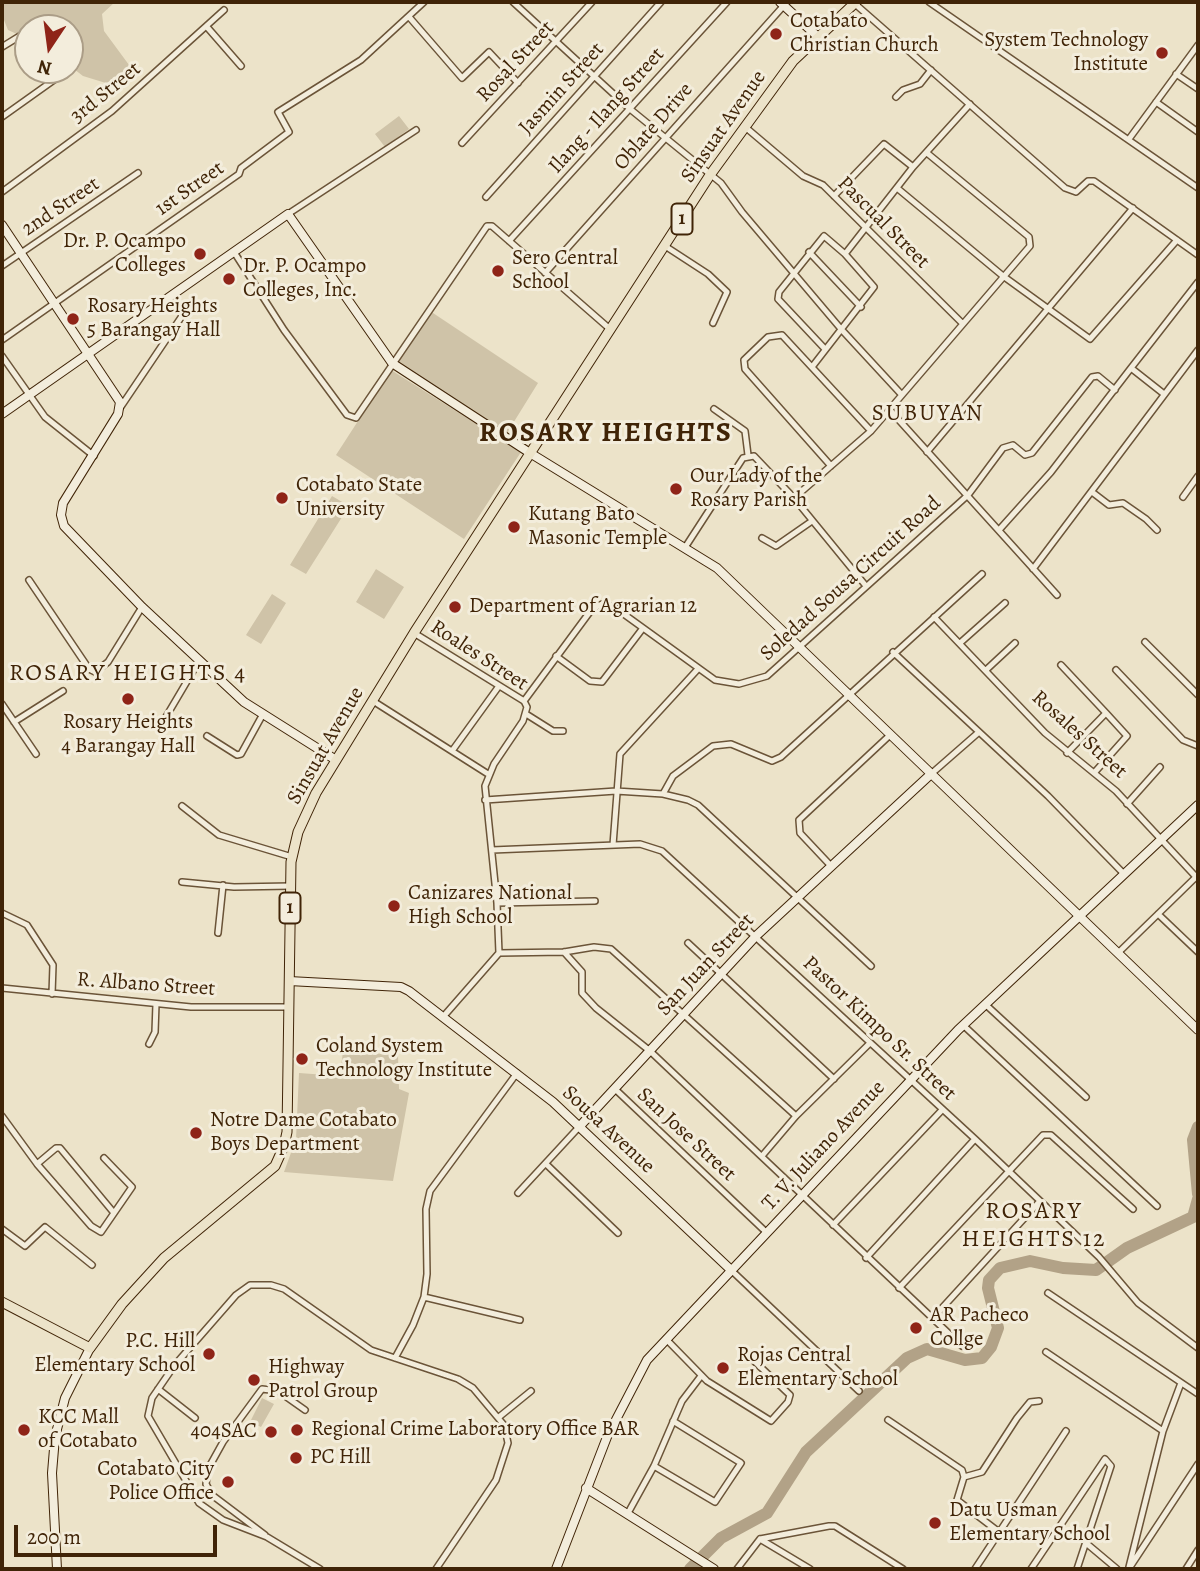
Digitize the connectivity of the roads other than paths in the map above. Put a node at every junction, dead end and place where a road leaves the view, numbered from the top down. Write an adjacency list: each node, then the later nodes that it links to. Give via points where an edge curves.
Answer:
1 (424, 2): 10 (street)
2 (513, 2): 13 (street)
3 (592, 2): 13 (street, Rosal Street)
4 (661, 2): 18 (street, Jasmin Street)
5 (727, 2): 25 (street, Ilang - Ilang Street)
6 (855, 2): 12 (main road, Sinsuat Avenue / 1); 16 (street)
7 (929, 2): 31 (street)
8 (784, 3): 12 (main road); 30 (street, Oblate Drive)
9 (224, 10): 11 (street, 3rd Street)
10 (410, 18): 19 (street, via 462,78 489,52); 59 (street, 1st Street, via 361,60 278,112 289,132 239,174)
11 (206, 27): 15 (street); 39 (street, 3rd Street, via 112,111)
12 (817, 36): 27 (main road, Sinsuat Avenue / 1)
13 (556, 41): 18 (street); 19 (street, Rosal Street)
14 (1198, 45): 17 (street)
15 (241, 65)
16 (931, 70): 22 (street, via 920,84); 24 (street)
17 (1176, 74): 21 (street); 23 (street)
18 (595, 76): 25 (street); 41 (street, Jasmin Street)
19 (518, 83): 32 (street, Rosal Street)
20 (48, 84): 26 (street)
21 (1198, 89)
22 (896, 97)
23 (1156, 102): 29 (street); 31 (street)
24 (970, 104): 33 (street); 42 (street, via 1073,192 1091,180)
25 (630, 109): 30 (street); 47 (street, Ilang - Ilang Street)
26 (2, 117)
27 (744, 126): 36 (main road, Sinsuat Avenue / 1); 40 (street, Pascual Street)
28 (416, 130): 43 (street)
29 (1198, 132)
30 (665, 138): 36 (street); 55 (street, Oblate Drive)
31 (1129, 139): 38 (street)
32 (462, 143)
33 (927, 153): 34 (street); 57 (street, via 1029,237 1031,243)
34 (913, 167): 37 (street); 40 (street, via 884,144)
35 (138, 173): 49 (street, 2nd Street)
36 (710, 175): 48 (main road, Sinsuat Avenue / 1); 56 (street)
37 (897, 188): 45 (street); 57 (street)
38 (1198, 188)
39 (2, 192)
40 (834, 196): 45 (street, Pascual Street)
41 (486, 197)
42 (1133, 208): 46 (street); 61 (street)
43 (288, 214): 50 (main road); 72 (main road)
44 (2, 225): 49 (main road)
45 (868, 228): 52 (street); 64 (street, Pascual Street)
46 (1177, 240): 53 (street); 61 (street, via 1093,338)
47 (509, 241): 55 (street); 72 (street, via 492,226 482,229)
48 (665, 246): 63 (street, via 727,292); 66 (main road, Sinsuat Avenue / 1)
49 (21, 253): 54 (street, 2nd Street); 59 (main road)
50 (234, 253): 70 (main road); 72 (street, via 347,415 356,418)
51 (809, 253): 52 (street, via 824,236); 56 (street); 60 (street)
52 (845, 254): 60 (street, via 874,287)
53 (1198, 255)
54 (2, 266)
55 (545, 273): 66 (street)
56 (794, 273): 65 (street); 68 (street, via 778,299)
57 (1003, 276): 61 (street); 64 (street)
58 (1198, 282): 74 (street)
59 (55, 303): 67 (street, 1st Street); 70 (main road)
60 (861, 307): 65 (street)
61 (1050, 310): 84 (street)
62 (184, 313): 79 (street)
63 (713, 323)
64 (962, 323): 76 (street)
65 (841, 329): 68 (street); 76 (street)
66 (611, 330): 85 (main road, Sinsuat Avenue / 1)
67 (2, 340)
68 (825, 349): 73 (street)
69 (1198, 350): 77 (street)
70 (89, 354): 78 (main road); 79 (main road, via 118,395)
71 (2, 356): 78 (street)
72 (392, 363): 85 (main road)
73 (812, 367): 83 (street); 88 (street, via 782,335 768,337 744,360 744,369)
74 (1131, 368): 75 (street); 77 (street)
75 (1115, 390): 91 (street, Soledad Sousa Circuit Road, via 1098,376 1092,377 1032,453 1005,446); 95 (street)
76 (901, 394): 81 (street)
77 (1164, 394): 90 (street)
78 (30, 396): 82 (main road); 87 (street, via 44,417)
79 (120, 408): 87 (main road)
80 (714, 409): 86 (street, via 746,431)
81 (889, 409): 83 (street); 84 (street)
82 (2, 414)
83 (872, 431): 88 (street)
84 (927, 452): 91 (street)
85 (530, 453): 98 (main road); 108 (main road, Sinsuat Avenue / 1)
86 (748, 455): 93 (street, via 760,459); 98 (street)
87 (93, 456): 105 (main road, via 63,503 61,520)
88 (831, 466): 93 (street)
89 (1198, 476): 92 (street)
90 (1092, 492): 96 (street, via 1110,506 1123,503); 99 (street)
91 (968, 495): 95 (street); 102 (street, Soledad Sousa Circuit Road)
92 (1183, 496)
93 (794, 498): 94 (street)
94 (812, 521): 97 (street, via 776,546); 102 (street)
95 (999, 530): 99 (street)
96 (1157, 530)
97 (762, 538)
98 (686, 546): 112 (main road, via 718,568)
99 (1033, 569): 103 (street)
100 (982, 574): 106 (street)
101 (29, 580): 105 (street, via 95,672 108,662)
102 (866, 586): 112 (street, Soledad Sousa Circuit Road)
103 (1057, 595)
104 (1005, 604): 110 (street)
105 (142, 607): 115 (main road)
106 (934, 617): 110 (street, Rosales Street); 113 (street)
107 (643, 628): 114 (street, Soledad Sousa Circuit Road, via 602,604 592,609); 114 (street, via 598,683); 117 (street, Soledad Sousa Circuit Road)
108 (414, 633): 120 (street, Roales Street); 124 (main road, Sinsuat Avenue / 1)
109 (1145, 642): 122 (street)
110 (960, 643): 118 (street, Rosales Street)
111 (1015, 643): 118 (street)
112 (798, 648): 117 (street, Soledad Sousa Circuit Road, via 776,670 756,680 728,683); 123 (main road)
113 (893, 652): 123 (street); 132 (street)
114 (556, 656): 126 (street, Soledad Sousa Circuit Road)
115 (199, 662): 128 (main road); 130 (street)
116 (1061, 665): 127 (street)
117 (697, 670): 144 (street, via 620,754)
118 (986, 670): 137 (street, Rosales Street)
119 (1116, 670): 135 (street, via 1183,740)
120 (499, 686): 126 (street, Roales Street); 136 (street)
121 (63, 691): 129 (street)
122 (1198, 695)
123 (847, 696): 133 (main road); 145 (street, via 782,757 772,761 731,744 713,746 673,776)
124 (373, 700): 136 (street); 139 (main road, Sinsuat Avenue / 1)
125 (2, 704): 129 (street)
126 (525, 707): 131 (street, Roales Street, via 553,731); 142 (street, Soledad Sousa Circuit Road)
127 (1106, 713): 137 (street); 141 (street, via 1128,736)
128 (263, 714): 134 (street, via 241,754); 139 (main road)
129 (14, 722): 138 (street)
130 (160, 727)
131 (563, 731)
132 (979, 732): 143 (street); 155 (street)
133 (890, 735): 143 (main road); 154 (street, via 799,820 800,833)
134 (207, 736)
135 (1198, 746)
136 (452, 751): 142 (street)
137 (1067, 753): 141 (street, Rosales Street)
138 (36, 754)
139 (335, 760): 153 (main road, Sinsuat Avenue / 1, via 303,819)
140 (1160, 768): 147 (street)
141 (1094, 773): 147 (street, Rosales Street)
142 (488, 774): 146 (street)
143 (931, 774): 154 (main road, San Juan Street); 165 (main road)
144 (616, 791): 145 (street); 146 (street); 151 (street)
145 (663, 794): 160 (street, via 698,805)
146 (485, 800): 152 (street)
147 (1127, 804): 150 (street, Rosales Street)
148 (1198, 804): 150 (main road, T. V. Juliano Avenue)
149 (182, 806): 153 (street, via 219,835)
150 (1161, 839): 155 (main road, T. V. Juliano Avenue); 156 (street, Rosales Street)
151 (613, 845): 152 (street, Pastor Kimpo Sr. Street); 167 (street, Pastor Kimpo Sr. Street, via 639,844 662,851)
152 (492, 850): 162 (street)
153 (292, 857): 159 (main road, Sinsuat Avenue / 1)
154 (831, 866): 160 (main road, San Juan Street)
155 (1124, 874): 165 (main road, T. V. Juliano Avenue)
156 (1197, 878): 164 (street)
157 (182, 882): 158 (street)
158 (223, 885): 159 (street); 166 (street)
159 (291, 887): 175 (main road, Sinsuat Avenue / 1)
160 (795, 897): 167 (main road, San Juan Street); 173 (street)
161 (595, 901): 162 (street)
162 (497, 903): 171 (street)
163 (2, 913): 177 (street, via 27,925 53,965)
164 (1158, 914): 170 (street); 172 (street)
165 (1078, 916): 172 (main road); 179 (main road, T. V. Juliano Avenue)
166 (218, 933)
167 (756, 936): 174 (main road, San Juan Street); 185 (street, Pastor Kimpo Sr. Street)
168 (688, 943): 174 (street)
169 (564, 952): 171 (street); 181 (street, via 611,948); 187 (street, via 582,972 585,997)
170 (1198, 952)
171 (499, 953): 182 (street)
172 (1118, 953): 184 (main road)
173 (871, 966)
174 (722, 974): 181 (main road, San Juan Street); 189 (street)
175 (289, 981): 180 (main road, Sinsuat Avenue / 1); 182 (main road, Sousa Avenue, via 401,987)
176 (2, 988): 177 (street, R. Albano Street)
177 (52, 994): 178 (street, R. Albano Street)
178 (156, 1004): 180 (street, R. Albano Street); 186 (street, via 155,1032)
179 (985, 1004): 183 (main road, T. V. Juliano Avenue); 192 (street)
180 (289, 1007): 224 (main road, Sinsuat Avenue / 1, via 287,1132 280,1157 264,1177 150,1272)
181 (684, 1015): 187 (main road, San Juan Street); 195 (street)
182 (443, 1017): 188 (main road, Sousa Avenue)
183 (963, 1025): 190 (main road, T. V. Juliano Avenue); 206 (street)
184 (1198, 1030)
185 (870, 1043): 189 (street); 190 (street, Pastor Kimpo Sr. Street)
186 (149, 1044)
187 (650, 1051): 191 (main road, San Juan Street); 198 (street)
188 (517, 1073): 196 (main road, Sousa Avenue); 218 (street, via 430,1191)
189 (834, 1079): 195 (street)
190 (910, 1080): 193 (street, Pastor Kimpo Sr. Street); 204 (main road, T. V. Juliano Avenue)
191 (615, 1089): 196 (main road, San Juan Street); 211 (street, San Jose Street)
192 (1086, 1097)
193 (943, 1110): 197 (street, Pastor Kimpo Sr. Street); 209 (street)
194 (2, 1116): 200 (street)
195 (796, 1116): 198 (street)
196 (580, 1126): 201 (street, San Juan Street); 215 (main road, Sousa Avenue)
197 (975, 1139): 202 (street, Pastor Kimpo Sr. Street); 213 (street)
198 (762, 1156): 204 (street)
199 (104, 1158): 208 (street, via 132,1187)
200 (37, 1164): 208 (street, via 60,1148); 208 (street, via 97,1231 103,1231)
201 (546, 1164): 203 (street, San Juan Street); 212 (street)
202 (1007, 1172): 205 (street, Pastor Kimpo Sr. Street); 207 (street, via 1040,1136 1051,1135); 216 (street)
203 (518, 1193)
204 (802, 1194): 209 (street); 211 (main road, T. V. Juliano Avenue)
205 (1040, 1201): 220 (street); 225 (street, Pastor Kimpo Sr. Street, via 1157,1319)
206 (1157, 1206)
207 (1133, 1209)
208 (114, 1213)
209 (833, 1225): 213 (street)
210 (2, 1229): 214 (street, via 25,1246 45,1227)
211 (766, 1232): 215 (main road, T. V. Juliano Avenue)
212 (618, 1233)
213 (866, 1258): 216 (street)
214 (92, 1265)
215 (731, 1270): 222 (main road, T. V. Juliano Avenue); 233 (street, Sousa Avenue)
216 (899, 1288): 220 (street)
217 (1048, 1293): 230 (street)
218 (424, 1297): 221 (street); 227 (street)
219 (2, 1302): 224 (main road)
220 (932, 1319): 223 (street)
221 (520, 1320)
222 (666, 1339): 229 (street); 246 (main road, T. V. Juliano Avenue, via 634,1381)
223 (962, 1346)
224 (90, 1348): 255 (main road, Sinsuat Avenue / 1, via 65,1398 55,1437 52,1473)
225 (1198, 1348)
226 (1046, 1352): 242 (street)
227 (395, 1358): 231 (street, via 365,1346 284,1289 250,1285 236,1295); 237 (street, via 466,1384)
228 (752, 1359): 229 (street, via 790,1395 771,1421)
229 (701, 1376): 240 (street)
230 (1181, 1383): 234 (street); 242 (street)
231 (158, 1389): 238 (street); 249 (street, via 148,1410 150,1422 192,1494 216,1516)
232 (531, 1391): 237 (street)
233 (859, 1391)
234 (1198, 1394)
235 (1039, 1401): 245 (street, via 1030,1402 1017,1418 982,1472)
236 (304, 1410): 249 (street, via 278,1391 262,1389 208,1469 205,1485 212,1495)
237 (499, 1417): 257 (street, via 508,1437 500,1471)
238 (195, 1419)
239 (888, 1420): 245 (street, via 958,1466)
240 (673, 1421): 244 (street); 244 (street, via 741,1463 715,1502)
241 (1066, 1431): 248 (street)
242 (1163, 1431): 254 (street)
243 (1198, 1464): 254 (street)
244 (654, 1466): 247 (street)
245 (964, 1477): 248 (street, via 957,1500)
246 (586, 1488): 247 (main road); 258 (main road, T. V. Juliano Avenue)
247 (628, 1513): 253 (main road)
248 (999, 1532): 262 (street)
249 (267, 1537): 256 (street)
250 (760, 1539): 259 (street); 260 (street); 261 (street, via 835,1526)
251 (1086, 1543): 263 (street, via 1111,1466 1105,1458); 264 (street); 265 (street)
252 (1198, 1550): 266 (street)
253 (710, 1567)
254 (1129, 1568)
255 (57, 1569)
256 (320, 1569)
257 (436, 1569)
258 (556, 1569)
259 (737, 1569)
260 (810, 1569)
261 (903, 1569)
262 (975, 1569)
263 (1031, 1569)
264 (1077, 1569)
265 (1116, 1569)
266 (1186, 1569)

